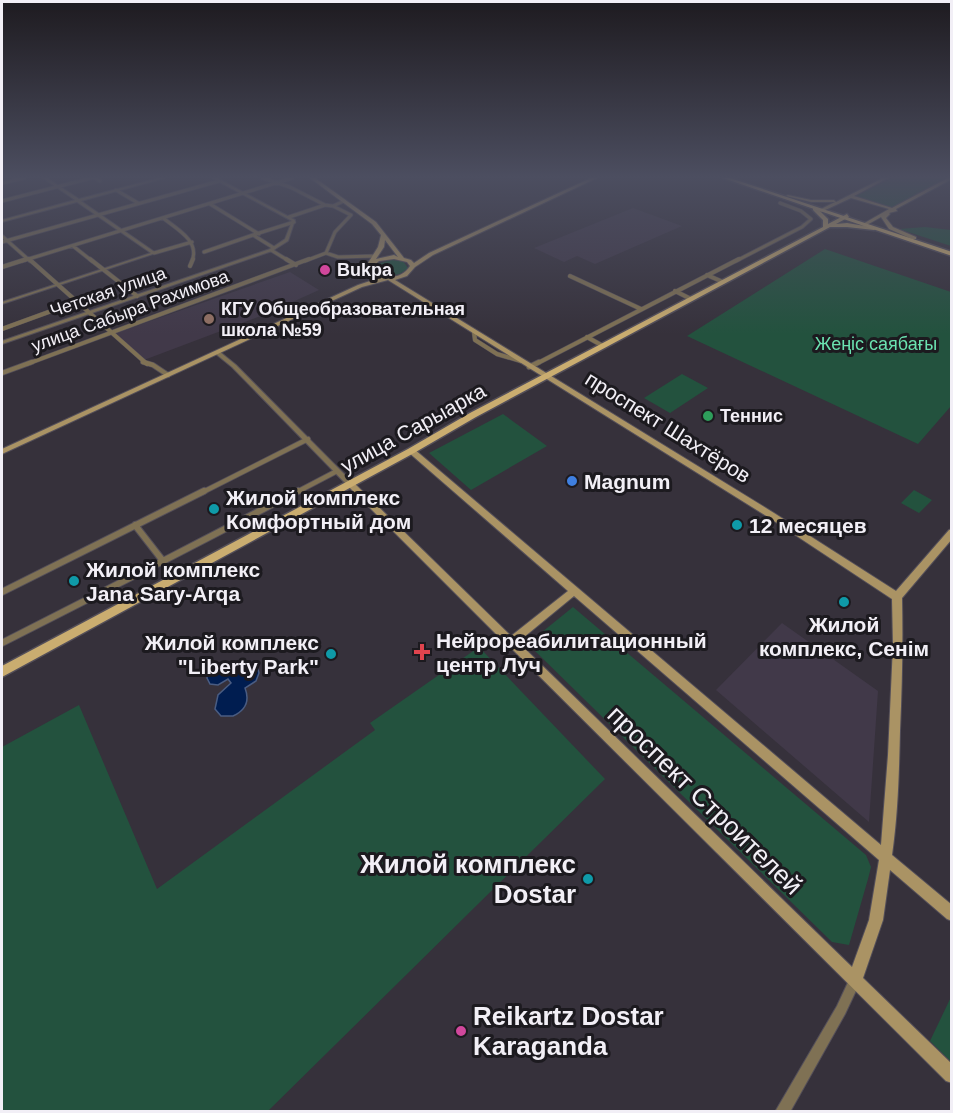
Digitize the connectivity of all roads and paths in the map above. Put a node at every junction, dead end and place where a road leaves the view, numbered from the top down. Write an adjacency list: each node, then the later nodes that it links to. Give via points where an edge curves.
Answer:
1 (40, 230): 20 (street)
2 (126, 230): 15 (street)
3 (177, 230): 21 (street)
4 (252, 230): 16 (street)
5 (271, 230): 16 (street)
6 (291, 230): 23 (street, via 287,240)
7 (338, 230): 27 (street)
8 (379, 230): 18 (main road)
9 (483, 230): 28 (main road)
10 (795, 230): 38 (street)
11 (818, 230): 41 (main road, улица Сарыарка)
12 (880, 230): 25 (highway)
13 (886, 230): 19 (highway)
14 (897, 230): 19 (main road)
15 (123, 231): 22 (street); 26 (street)
16 (259, 234): 17 (street)
17 (253, 236): 23 (street); 24 (street)
18 (383, 236): 29 (main road); 30 (main road)
19 (914, 238): 25 (highway)
20 (3, 240): 31 (street)
21 (192, 242): 26 (street); 33 (street, via 195,253)
22 (74, 246): 31 (street); 37 (street)
23 (272, 249): 32 (street); 46 (street, Четская улица)
24 (204, 252)
25 (951, 252)
26 (154, 253): 37 (street)
27 (326, 253): 29 (street, via 338,257); 32 (street, улица Сабыра Рахимова)
28 (431, 254): 30 (main road); 36 (main road)
29 (375, 256): 35 (main road)
30 (404, 259): 35 (main road, via 382,258); 36 (main road)
31 (27, 260): 34 (street); 42 (street)
32 (296, 265): 53 (street, улица Сабыра Рахимова)
33 (190, 266)
34 (2, 267)
35 (369, 267): 40 (main road, проспект Шахтёров, via 372,275); 43 (main road)
36 (412, 269): 40 (main road, via 402,276); 45 (main road, via 407,280)
37 (104, 270): 42 (street); 46 (street)
38 (707, 275): 41 (street); 44 (street)
39 (570, 276): 50 (street)
40 (387, 278): 43 (main road); 45 (main road, проспект Шахтёров)
41 (723, 282): 47 (main road, улица Сарыарка)
42 (57, 285): 48 (street); 49 (street)
43 (360, 286): 57 (main road)
44 (675, 291): 47 (street); 50 (street)
45 (415, 294): 58 (main road, проспект Шахтёров)
46 (137, 296): 51 (street, Четская улица)
47 (691, 299): 56 (main road, улица Сарыарка)
48 (76, 302): 51 (street); 52 (street)
49 (2, 303)
50 (641, 309): 54 (street)
51 (90, 313): 53 (street); 55 (street, Четская улица)
52 (2, 329)
53 (110, 332): 59 (street, улица Сабыра Рахимова); 60 (street, via 144,363)
54 (587, 337): 56 (street); 58 (street)
55 (2, 344)
56 (603, 346): 61 (main road, улица Сарыарка)
57 (218, 353): 60 (main road); 62 (street)
58 (529, 367): 61 (main road, проспект Шахтёров)
59 (2, 373)
60 (168, 375): 64 (main road)
61 (546, 377): 63 (main road, улица Сарыарка); 72 (main road, проспект Шахтёров)
62 (308, 439): 65 (street); 67 (street)
63 (411, 451): 66 (main road, улица Сарыарка); 70 (main road)
64 (2, 452)
65 (337, 471): 66 (street); 69 (street)
66 (350, 484): 74 (main road, проспект Строителей); 75 (main road, улица Сарыарка)
67 (135, 525): 69 (street); 71 (street)
68 (951, 532): 72 (main road)
69 (163, 561): 73 (street)
70 (573, 591): 74 (main road); 76 (main road)
71 (2, 592)
72 (897, 597): 76 (main road, via 894,755)
73 (2, 643)
74 (510, 643): 78 (main road, проспект Строителей)
75 (2, 672)
76 (885, 857): 77 (main road); 78 (main road, via 876,920)
77 (951, 914)
78 (855, 980): 79 (main road, проспект Строителей); 80 (street)
79 (951, 1074)
80 (782, 1112)

